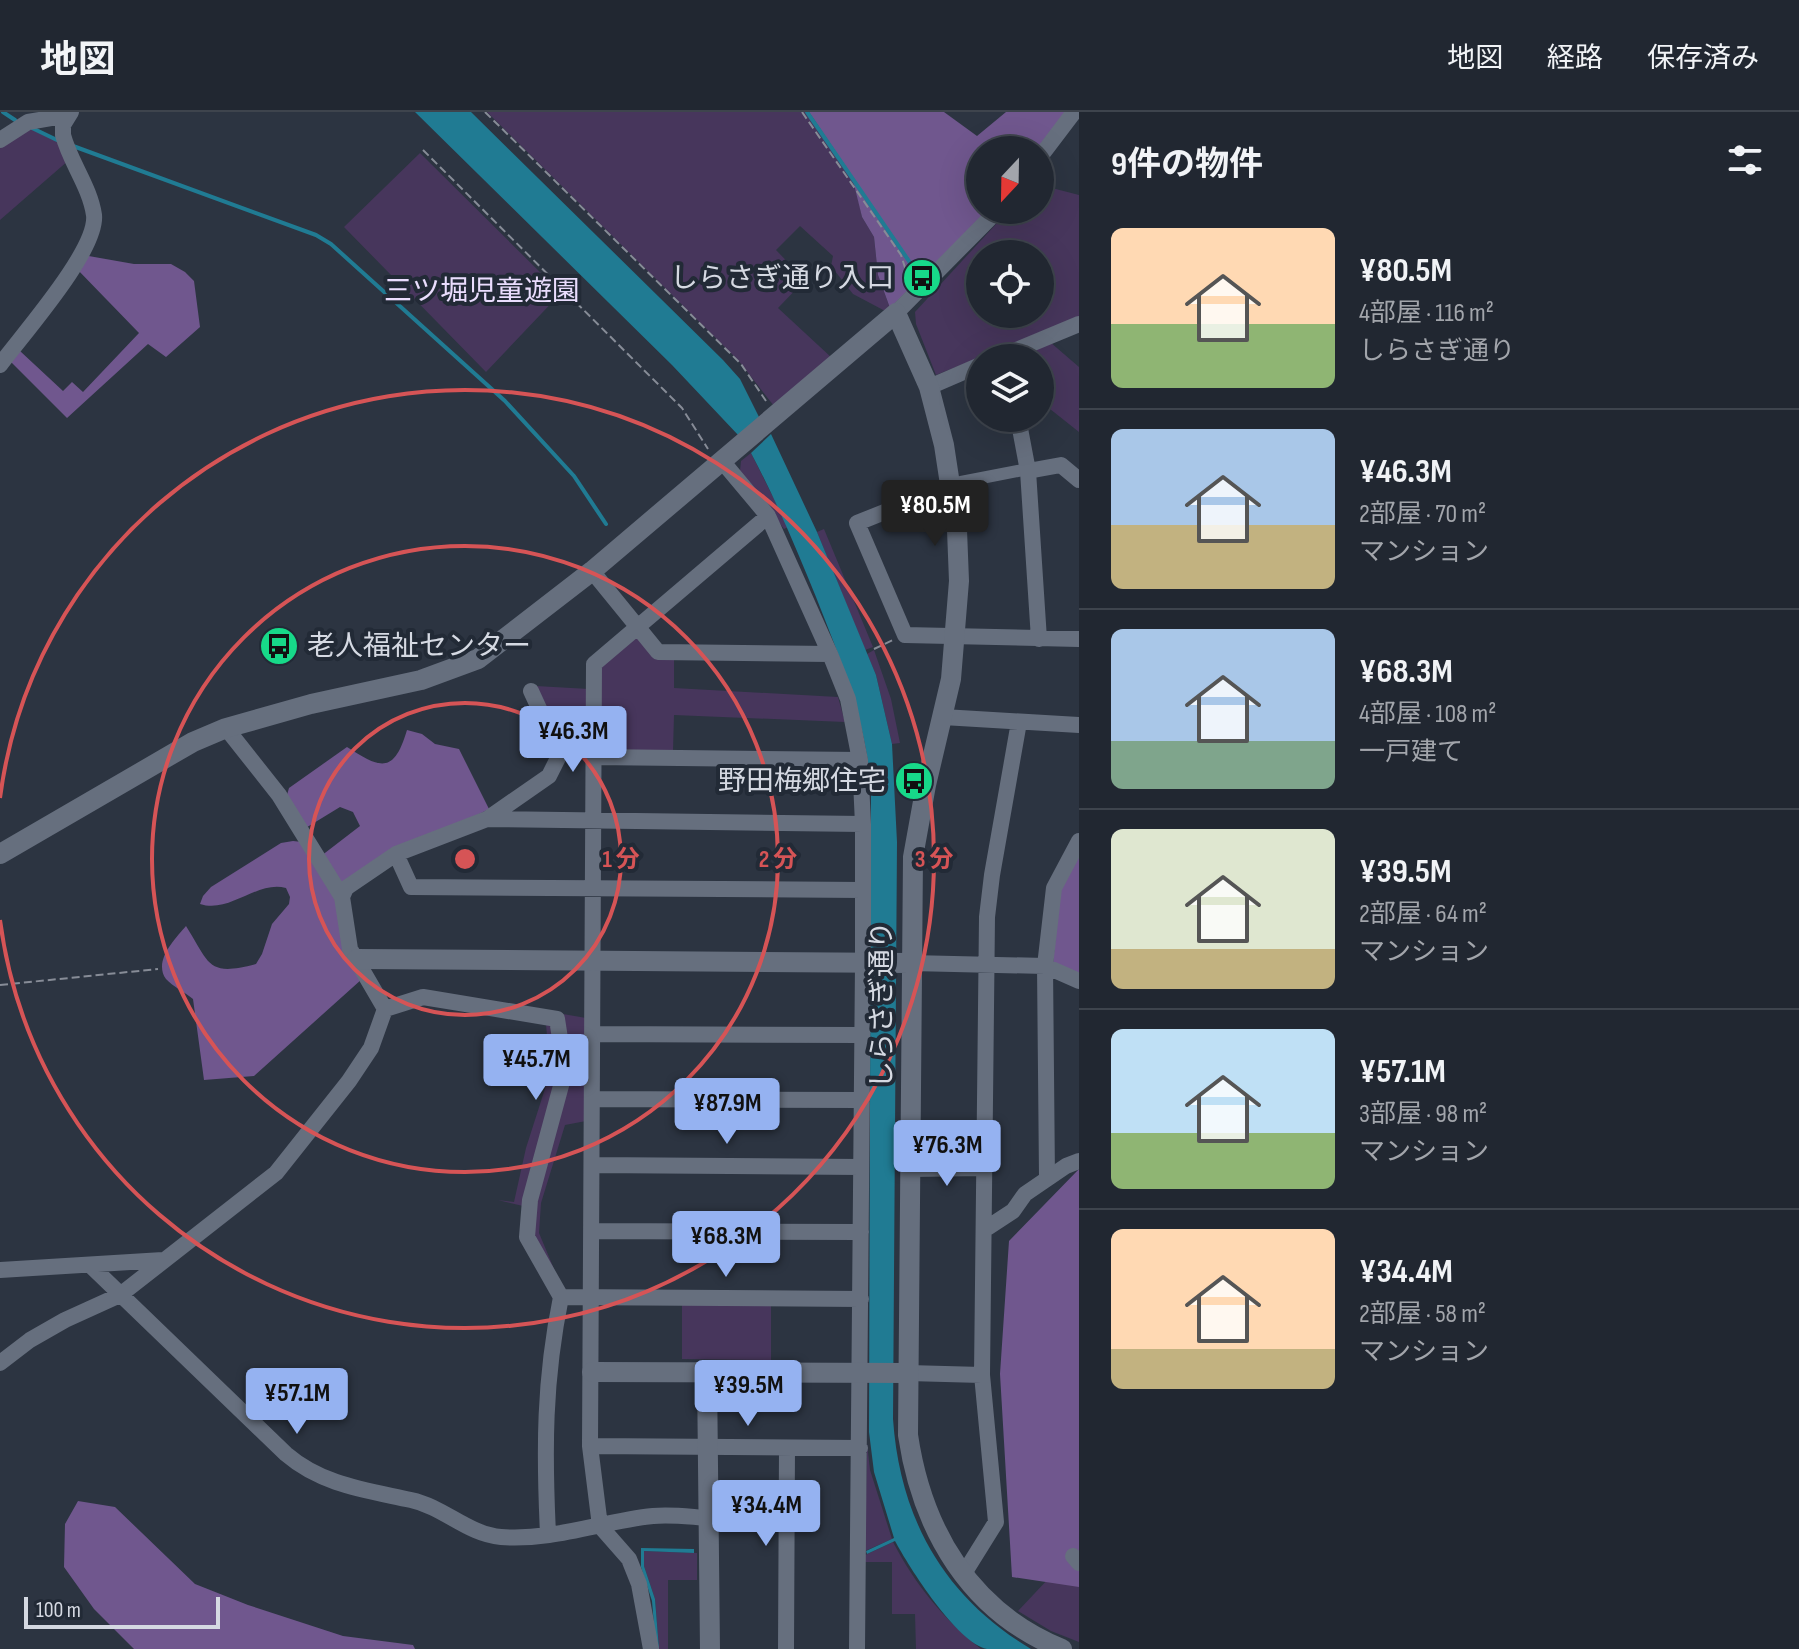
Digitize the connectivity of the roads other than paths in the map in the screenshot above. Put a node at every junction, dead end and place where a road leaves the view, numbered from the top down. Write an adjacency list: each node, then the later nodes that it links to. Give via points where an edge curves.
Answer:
1 (1074, 112): 3 (street)
2 (70, 114): 4 (street, via 28,122); 9 (street, via 63,125 65,143 95,221 88,243 52,299)
3 (1054, 138)
4 (0, 140)
5 (984, 224): 6 (street)
6 (896, 313): 11 (street, しらさぎ通り); 13 (street)
7 (1079, 324): 8 (street)
8 (1032, 344)
9 (0, 365)
10 (966, 371): 11 (street)
11 (929, 387): 16 (street, しらさぎ通り)
12 (1021, 432): 14 (street)
13 (720, 463): 17 (street); 18 (street)
14 (1028, 470): 15 (street, via 1061,465); 16 (street); 21 (street)
15 (1079, 480)
16 (956, 483): 20 (street, しらさぎ通り); 20 (street, via 857,523 905,635)
17 (768, 516): 19 (street); 23 (street)
18 (592, 571): 19 (street); 28 (street, via 494,649 460,668)
19 (638, 627): 23 (street, via 658,652); 29 (street, via 594,664)
20 (956, 638): 21 (street); 25 (street, しらさぎ通り)
21 (1039, 639): 22 (street)
22 (1079, 639)
23 (830, 654): 30 (street, via 848,699)
24 (531, 691): 31 (street, via 560,754 549,776)
25 (943, 717): 26 (street); 43 (street, しらさぎ通り, via 913,857)
26 (1019, 722): 27 (street); 44 (street, via 992,875)
27 (1079, 725)
28 (226, 728): 35 (street); 39 (street, via 279,795)
29 (595, 757): 30 (street); 32 (street)
30 (860, 760): 33 (street)
31 (487, 819): 32 (street); 36 (street)
32 (593, 822): 33 (street); 37 (street)
33 (863, 824): 38 (street)
34 (1079, 841): 45 (street, via 1054,888)
35 (0, 854)
36 (396, 854): 37 (street, via 411,887); 39 (street, via 346,888)
37 (593, 888): 38 (street); 41 (street)
38 (863, 890): 42 (street)
39 (342, 897): 40 (street, via 350,949)
40 (357, 959): 41 (street); 47 (street)
41 (592, 960): 42 (street); 48 (street)
42 (867, 962): 43 (street); 49 (street)
43 (904, 963): 44 (street); 56 (street, しらさぎ通り)
44 (987, 964): 45 (street); 55 (street)
45 (1045, 966): 46 (street); 57 (street)
46 (1079, 981)
47 (385, 1009): 61 (street, via 371,1048 276,1173); 65 (street, via 423,997 557,1019 565,1071 530,1200 527,1237)
48 (592, 1034): 49 (street); 50 (street)
49 (862, 1035): 51 (street)
50 (592, 1099): 51 (street); 53 (street)
51 (862, 1100): 54 (street)
52 (1079, 1161): 57 (street)
53 (592, 1165): 54 (street); 59 (street)
54 (861, 1167): 60 (street)
55 (984, 1168): 56 (street); 58 (street)
56 (909, 1169): 72 (street, しらさぎ通り)
57 (1047, 1178): 58 (street)
58 (984, 1230): 73 (street)
59 (592, 1231): 60 (street); 66 (street)
60 (861, 1232): 67 (street)
61 (165, 1260): 62 (street); 64 (street)
62 (90, 1265): 63 (street); 64 (street)
63 (0, 1270)
64 (120, 1295): 68 (street, via 65,1320); 80 (street, via 310,1472 354,1489 423,1503 484,1534)
65 (561, 1297): 66 (street); 80 (street, via 545,1409)
66 (591, 1298): 67 (street); 69 (street)
67 (861, 1299): 71 (street)
68 (0, 1363)
69 (592, 1372): 70 (street); 74 (street)
70 (707, 1373): 71 (street); 75 (street)
71 (865, 1373): 72 (street); 77 (street)
72 (902, 1373): 73 (street); 81 (street, しらさぎ通り, via 913,1469 940,1542)
73 (982, 1375): 81 (street, via 996,1522)
74 (590, 1446): 75 (street); 79 (street)
75 (708, 1447): 76 (street); 78 (street)
76 (787, 1448): 77 (street); 84 (street)
77 (860, 1448): 85 (street)
78 (709, 1518): 79 (street, via 654,1516); 83 (street)
79 (600, 1526): 80 (street); 82 (street, via 629,1559)
80 (548, 1534)
81 (963, 1575): 86 (street, しらさぎ通り, via 1003,1615)
82 (651, 1649)
83 (710, 1649)
84 (786, 1649)
85 (857, 1649)
86 (1062, 1649)

